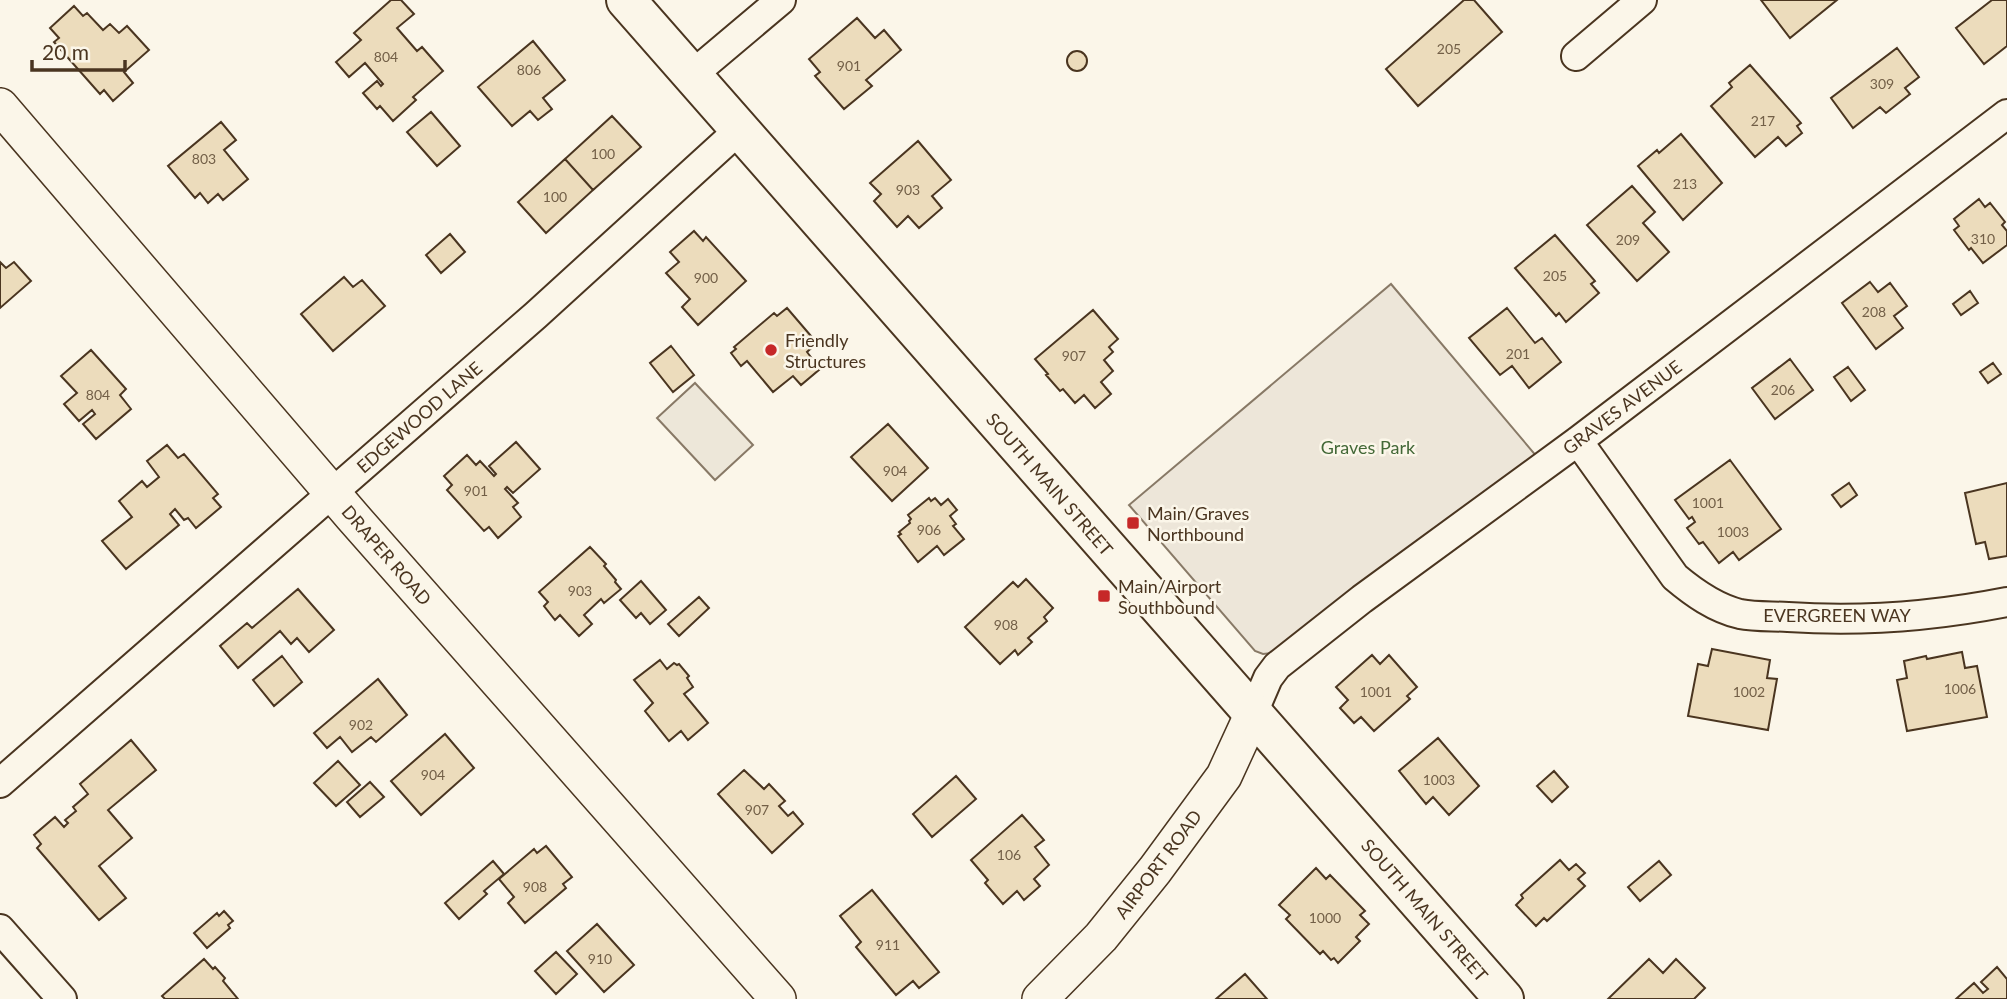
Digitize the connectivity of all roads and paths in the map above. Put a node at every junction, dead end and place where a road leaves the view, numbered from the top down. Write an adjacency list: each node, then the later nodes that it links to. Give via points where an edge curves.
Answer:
1 (626, 0): 5 (main road, SOUTH MAIN STREET)
2 (781, 0): 5 (street)
3 (1642, 0): 4 (street)
4 (1576, 56)
5 (692, 75): 8 (main road, SOUTH MAIN STREET)
6 (0, 106): 10 (street, DRAPER ROAD)
7 (2007, 114): 9 (street, GRAVES AVENUE)
8 (739, 130): 10 (street, EDGEWOOD LANE); 12 (main road, SOUTH MAIN STREET)
9 (1578, 441): 11 (street, EVERGREEN WAY, via 1675,577 1722,608 1741,614 1870,618); 12 (street, GRAVES AVENUE, via 1277,666)
10 (332, 493): 13 (street, EDGEWOOD LANE); 16 (street, DRAPER ROAD)
11 (2007, 602)
12 (1253, 713): 17 (street, AIRPORT ROAD, via 1224,776 1156,870 1101,937); 18 (main road, SOUTH MAIN STREET)
13 (0, 783)
14 (0, 929): 15 (street)
15 (62, 999)
16 (778, 999)
17 (1040, 999)
18 (1504, 999)

